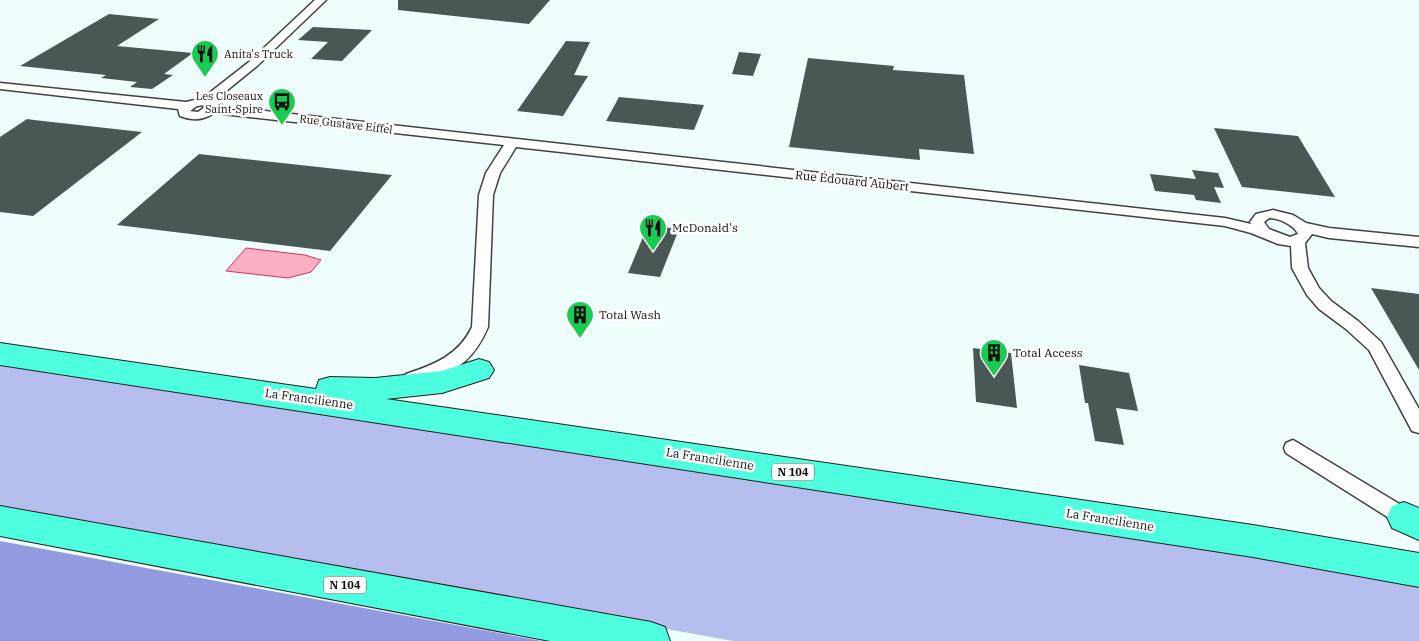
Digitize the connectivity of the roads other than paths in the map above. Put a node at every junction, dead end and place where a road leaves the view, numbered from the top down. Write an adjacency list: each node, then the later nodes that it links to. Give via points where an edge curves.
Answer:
1 (321, 0): 3 (street)
2 (0, 86): 3 (street, Rue Gustave Eiffel, via 186,106 184,112 192,116 201,114)
3 (210, 105): 4 (street, Rue Gustave Eiffel)
4 (480, 139): 5 (street, Rue Édouard Aubert)
5 (512, 143): 6 (street, Rue Édouard Aubert); 12 (street, via 493,173 486,195 480,327 471,346 451,363)
6 (1260, 225): 7 (street, via 1276,238); 7 (street, via 1267,215 1282,216)
7 (1301, 236): 8 (street, via 1329,234); 13 (street, via 1300,268 1313,291 1374,346)
8 (1419, 242)
9 (0, 354): 10 (highway, La Francilienne / N 104)
10 (111, 370): 12 (highway, via 144,359 332,388 375,389); 17 (highway, La Francilienne / N 104, via 1224,537)
11 (479, 370): 12 (highway, via 442,382)
12 (401, 385)
13 (1419, 426)
14 (1293, 448): 16 (street)
15 (0, 521): 18 (highway, N 104)
16 (1412, 521)
17 (1419, 570)
18 (651, 641)

